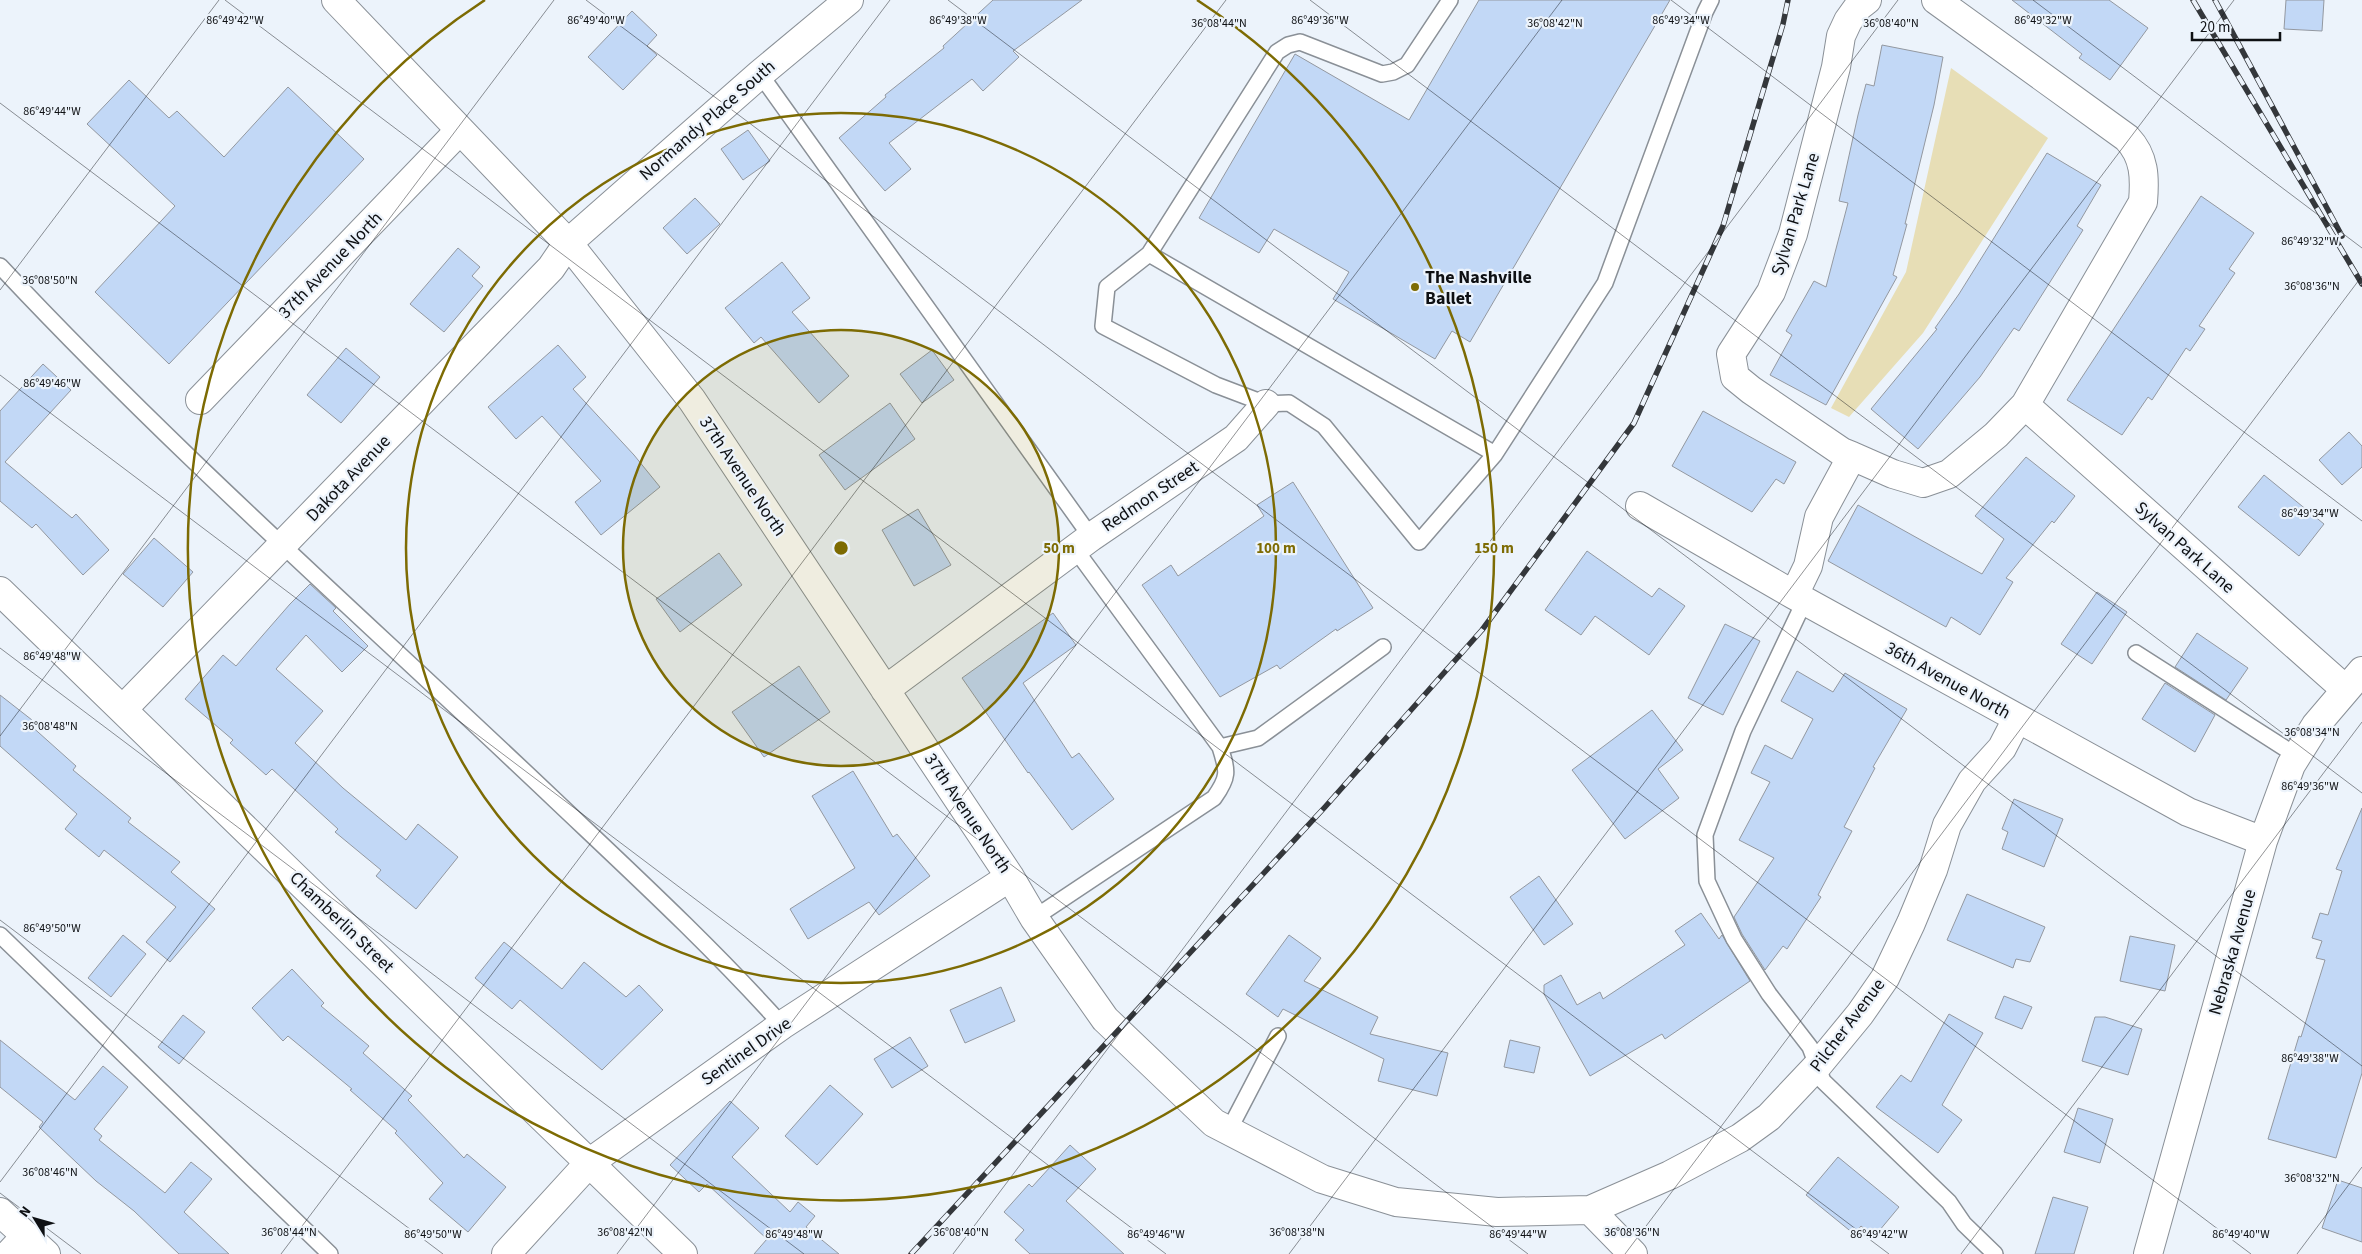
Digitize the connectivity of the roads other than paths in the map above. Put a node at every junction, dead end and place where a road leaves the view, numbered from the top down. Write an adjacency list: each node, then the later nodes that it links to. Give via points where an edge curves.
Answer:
1 (336, 0): 8 (street, 37th Avenue North)
2 (848, 0): 7 (street, Normandy Place South)
3 (1450, 0): 10 (lane, via 1407,65 1393,72 1382,74 1300,42 1278,52)
4 (1711, 0): 15 (lane, via 1605,283)
5 (1868, 0): 16 (street, Sylvan Park Lane, via 1858,7 1841,36 1793,234 1772,292 1731,354 1735,376 1740,381 1834,447)
6 (1936, 0): 14 (street, Sylvan Park Lane, via 2127,138 2141,159 2145,178 2143,202)
7 (760, 74): 9 (street, Normandy Place South); 18 (lane)
8 (460, 130): 9 (street, 37th Avenue North); 12 (street, 37th Avenue North)
9 (568, 243): 19 (street, Dakota Avenue, via 552,268); 25 (street, 37th Avenue North, via 692,400)
10 (1149, 254): 13 (lane, via 1107,287 1103,326 1216,385); 15 (lane)
11 (0, 266): 19 (lane, via 161,431)
12 (200, 400)
13 (1266, 404): 15 (lane, via 1289,403 1324,426 1419,542); 18 (street, Redmon Street, via 1236,438)
14 (2025, 404): 16 (street, Sylvan Park Lane, via 1996,435 1949,474 1923,483); 24 (street, Sylvan Park Lane)
15 (1495, 454)
16 (1852, 456): 21 (street, via 1819,517)
17 (1640, 506): 21 (street, 36th Avenue North)
18 (1083, 543): 25 (street, Redmon Street); 28 (lane)
19 (283, 544): 26 (street, Dakota Avenue); 34 (lane, via 647,888)
20 (0, 592): 26 (street, Chamberlin Street)
21 (1799, 597): 27 (street, 36th Avenue North); 36 (lane, via 1743,730 1705,835 1707,881 1734,939 1768,994 1810,1046)
22 (1383, 647): 28 (lane, via 1258,738)
23 (2136, 653): 29 (lane)
24 (2353, 680): 29 (street, Nebraska Avenue, via 2316,725)
25 (885, 690): 31 (street, 37th Avenue North)
26 (123, 709): 38 (street, Chamberlin Street)
27 (2017, 719): 30 (street, 36th Avenue North, via 2188,812); 36 (street, Pilcher Avenue, via 2002,748 1972,781 1947,825 1933,870 1885,978)
28 (1220, 747): 32 (lane, via 1228,770 1224,784 1214,798)
29 (2297, 756): 30 (street, Nebraska Avenue)
30 (2263, 841): 48 (street, Nebraska Avenue)
31 (1010, 877): 32 (street, 37th Avenue North); 34 (street, Sentinel Drive)
32 (1034, 918): 37 (street, 37th Avenue North, via 1105,1019 1214,1123)
33 (0, 935): 43 (lane)
34 (782, 1025): 38 (street, Sentinel Drive)
35 (1278, 1036): 37 (lane)
36 (1818, 1065): 39 (street, Pilcher Avenue, via 1769,1117 1740,1138 1670,1175); 47 (lane, via 1823,1081 1949,1202 1964,1224)
37 (1229, 1130): 39 (street, 37th Avenue North, via 1322,1179 1396,1202 1497,1212)
38 (589, 1164): 44 (street, Sentinel Drive); 45 (street, Chamberlin Street)
39 (1590, 1210): 46 (street)
40 (0, 1212): 41 (street)
41 (17, 1245): 42 (street)
42 (46, 1254)
43 (330, 1254)
44 (506, 1254)
45 (683, 1254)
46 (1633, 1254)
47 (1995, 1254)
48 (2148, 1254)

